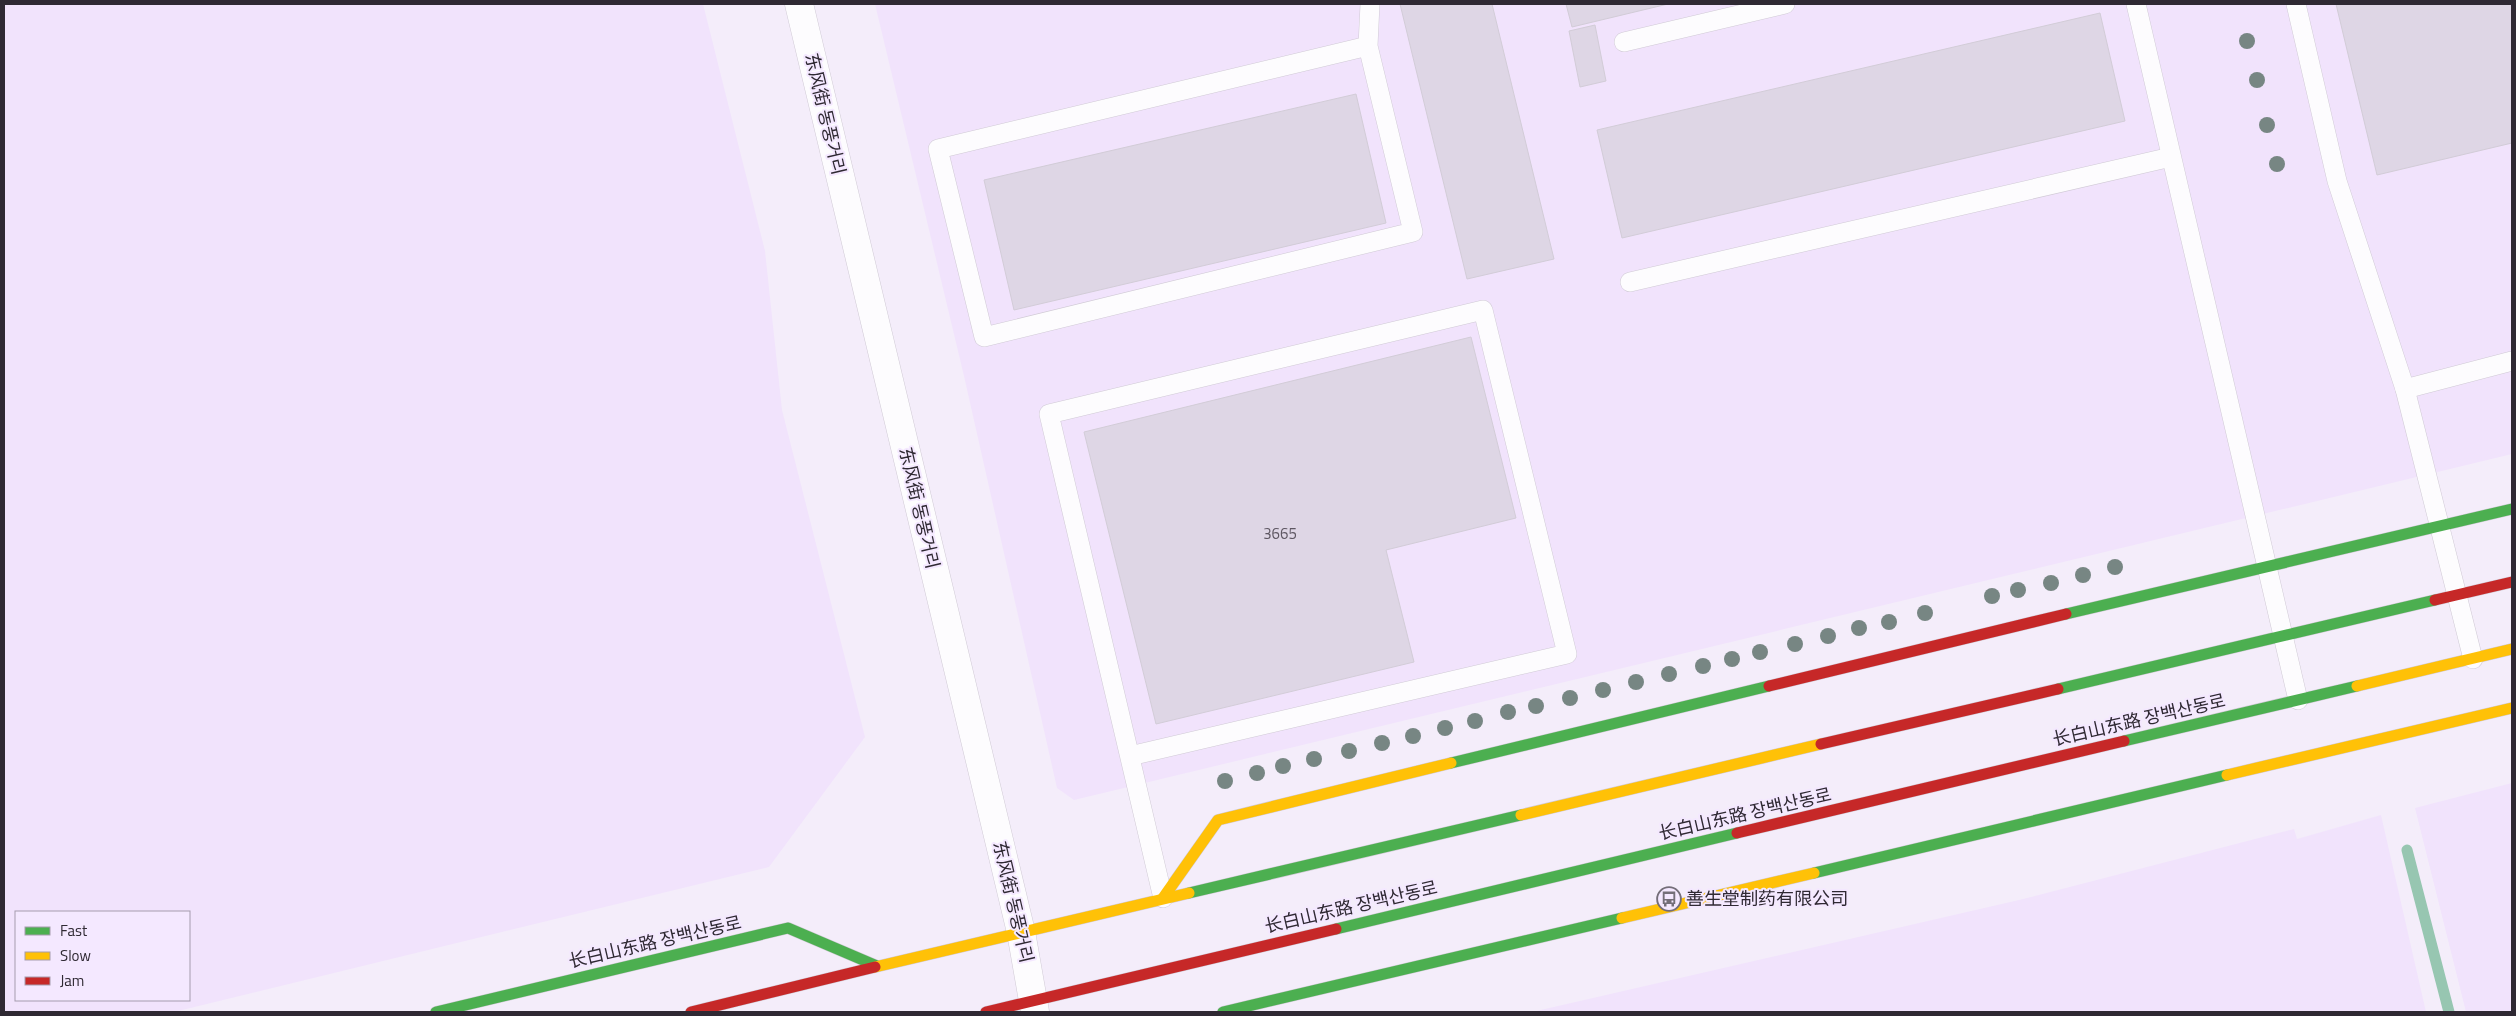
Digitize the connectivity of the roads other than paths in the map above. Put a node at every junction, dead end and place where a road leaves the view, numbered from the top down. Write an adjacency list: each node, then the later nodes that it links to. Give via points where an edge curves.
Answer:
1 (799, 4): 24 (street, 东风街 동풍거리)
2 (1370, 4): 7 (lane)
3 (1785, 4): 6 (lane)
4 (2136, 4): 8 (lane)
5 (2296, 4): 11 (lane, via 2337,181)
6 (1624, 42)
7 (1368, 46): 7 (lane, via 938,150 984,338 1413,232)
8 (2172, 158): 9 (lane); 14 (lane)
9 (1630, 282)
10 (2512, 361): 11 (lane)
11 (2405, 389): 13 (lane)
12 (2512, 509): 13 (main road)
13 (2439, 526): 14 (main road); 16 (lane)
14 (2267, 565): 17 (lane); 23 (main road, via 1218,820)
15 (2512, 582): 16 (main road)
16 (2457, 595): 17 (main road); 19 (lane)
17 (2283, 636): 20 (lane); 23 (main road)
18 (2512, 649): 19 (main road, 长白山东路 장백산동로)
19 (2472, 659): 20 (main road, 长白山东路 장백산동로)
20 (2298, 700): 26 (main road, 长白山东路 장백산동로)
21 (2512, 708): 30 (main road)
22 (1130, 756): 22 (lane, via 1049,414 1483,310 1567,654); 23 (lane)
23 (1163, 898): 24 (main road)
24 (1021, 932): 25 (main road); 26 (street, 东风街 동풍거리)
25 (876, 966): 27 (main road, 长白山东路 장백산동로, via 788,928); 28 (main road)
26 (1035, 1006): 29 (main road, 长白山东路 장백산동로)
27 (436, 1012)
28 (691, 1012)
29 (986, 1012)
30 (1223, 1012)

